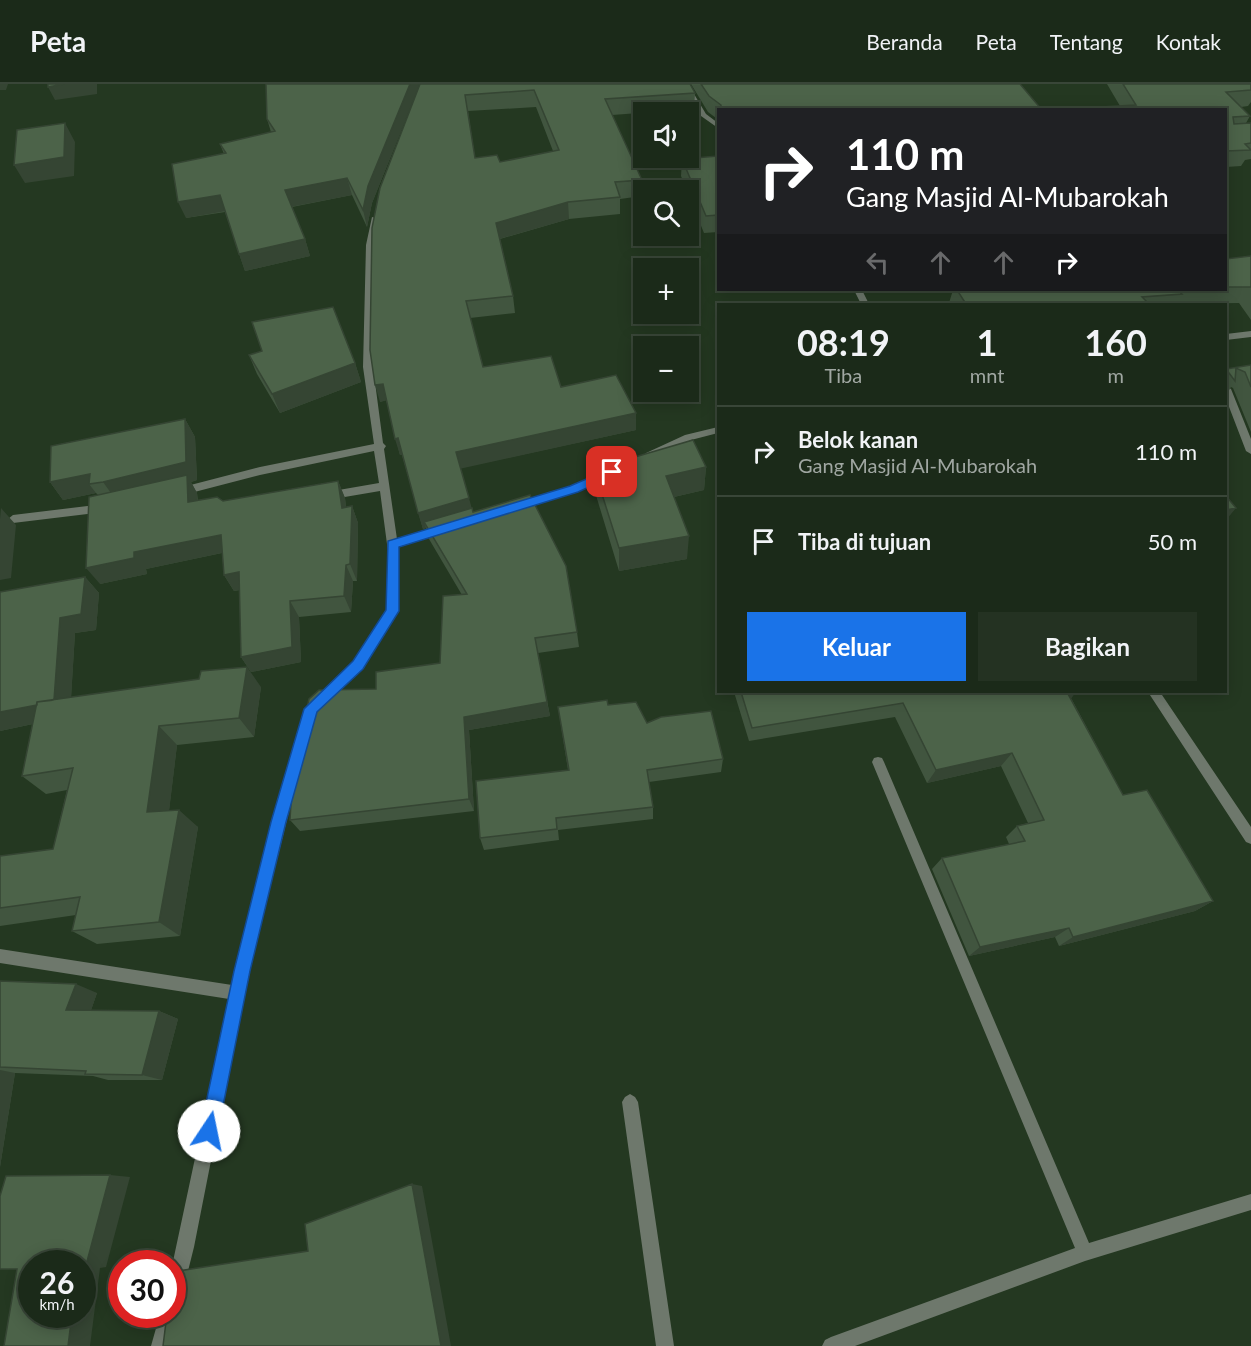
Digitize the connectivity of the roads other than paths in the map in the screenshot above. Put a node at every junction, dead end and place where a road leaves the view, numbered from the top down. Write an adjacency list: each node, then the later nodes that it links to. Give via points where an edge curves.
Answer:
1 (685, 84): 2 (street, via 703,116)
2 (717, 125)
3 (378, 204): 8 (street, via 370,245 368,367)
4 (1251, 334): 5 (street)
5 (1227, 337)
6 (1227, 391): 9 (street)
7 (717, 430): 10 (street, via 688,437)
8 (381, 446): 12 (street); 13 (street)
9 (1251, 451)
10 (636, 461)
11 (616, 470): 16 (street, via 574,489)
12 (385, 486): 14 (street); 19 (street)
13 (164, 496)
14 (314, 498)
15 (116, 506): 17 (street)
16 (506, 510)
17 (13, 519)
18 (449, 527): 19 (street)
19 (393, 544): 21 (street, via 393,611 358,665)
20 (1155, 693): 24 (street)
21 (311, 709)
22 (301, 743): 26 (street)
23 (878, 762): 30 (street)
24 (1251, 838)
25 (0, 956): 26 (street)
26 (237, 993): 29 (street)
27 (630, 1102): 33 (street)
28 (1251, 1202): 30 (street)
29 (185, 1250)
30 (1085, 1253): 34 (street)
31 (165, 1328): 32 (street)
32 (160, 1346)
33 (665, 1346)
34 (831, 1346)

